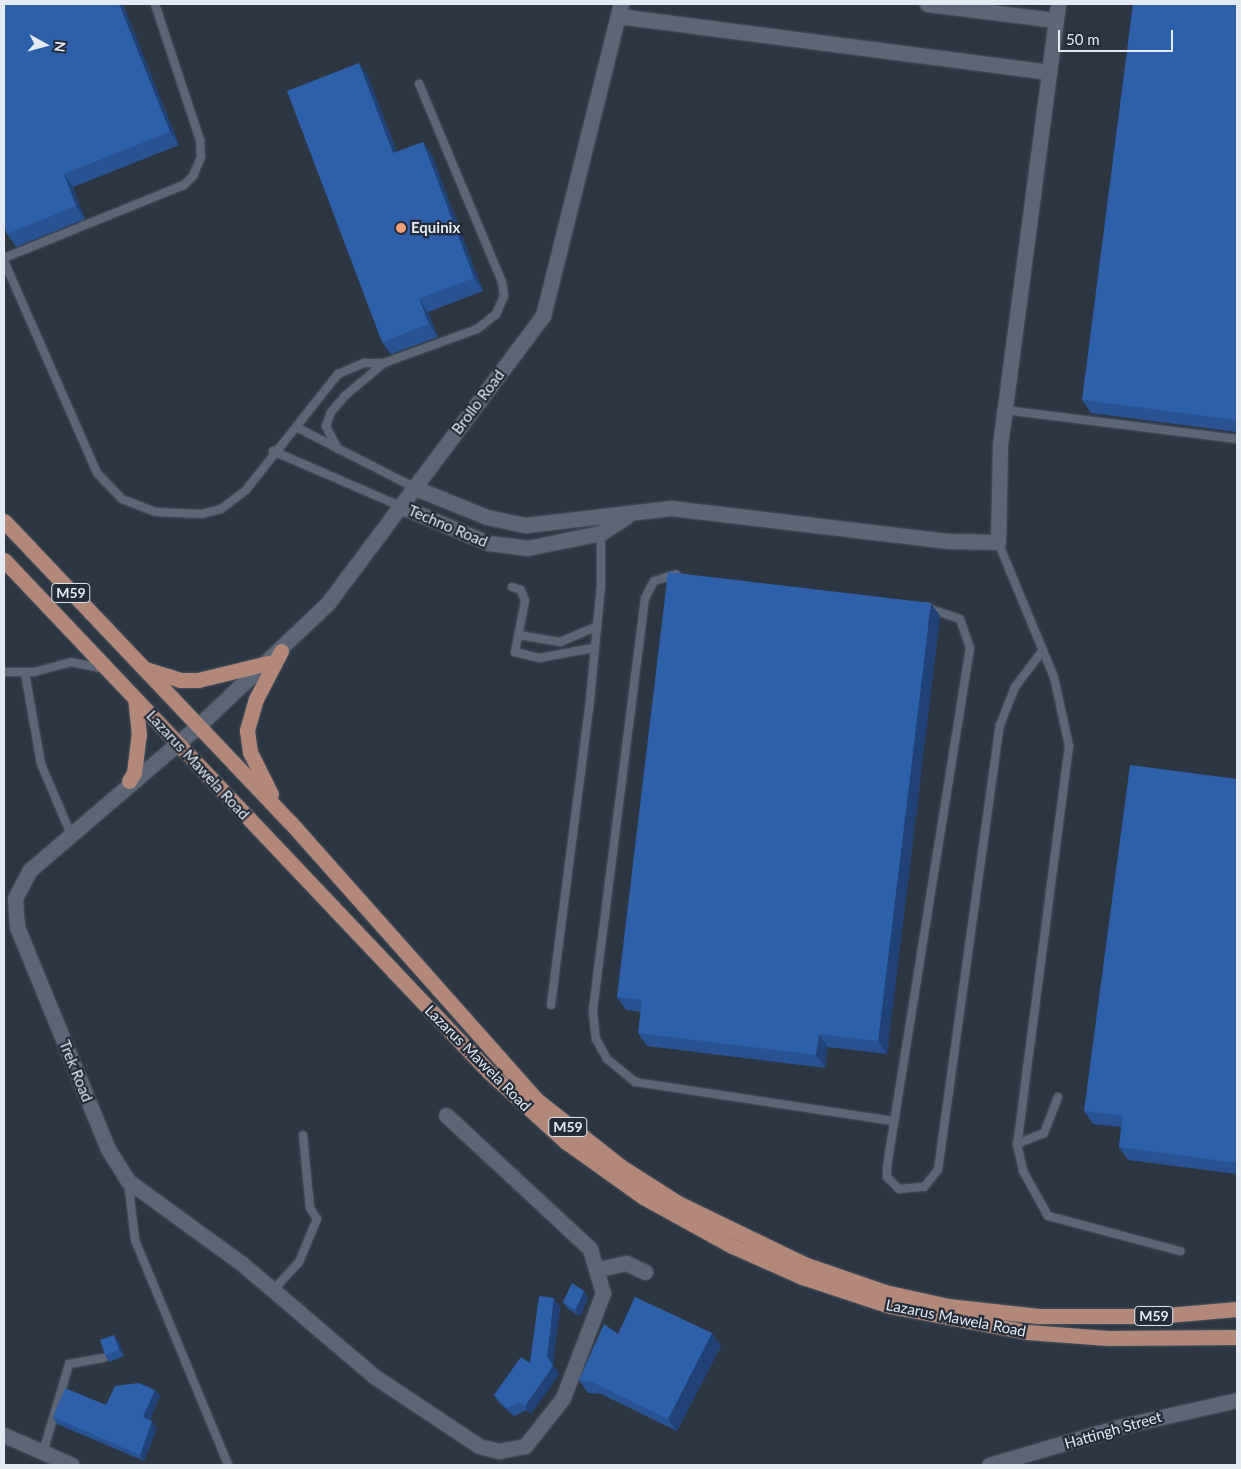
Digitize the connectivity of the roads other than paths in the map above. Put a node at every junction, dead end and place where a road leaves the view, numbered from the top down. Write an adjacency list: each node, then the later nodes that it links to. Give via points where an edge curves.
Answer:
1 (155, 4): 8 (lane, via 196,121 201,157 194,176 184,185)
2 (927, 4): 5 (street)
3 (1058, 4): 5 (street)
4 (619, 10): 6 (street); 15 (street, Brollo Road, via 547,309)
5 (1056, 20): 6 (street)
6 (1049, 72): 10 (street)
7 (419, 84): 9 (lane, via 504,296 496,314 476,329)
8 (4, 259): 14 (lane, via 98,473 122,499 156,512 202,514 221,508 246,490)
9 (384, 363): 11 (lane, via 364,363 338,374); 13 (lane, via 330,412 326,426)
10 (1005, 410): 12 (lane); 21 (street, via 998,468)
11 (296, 427): 13 (lane); 14 (lane)
12 (1237, 440)
13 (338, 449): 15 (lane)
14 (273, 452): 16 (lane)
15 (413, 487): 16 (street, Brollo Road); 17 (street, Techno Road, via 506,523 541,525)
16 (400, 506): 20 (street, Techno Road, via 502,547 552,546); 30 (street, Brollo Road, via 328,603)
17 (599, 513): 18 (street, Techno Road); 20 (lane)
18 (627, 516): 20 (street, Techno Road); 21 (street, via 671,508 702,509 949,541)
19 (4, 521): 32 (main road, M59)
20 (601, 533): 26 (lane)
21 (998, 542): 29 (lane)
22 (4, 560): 33 (main road, Lazarus Mawela Road / M59)
23 (684, 575): 45 (lane, via 672,573 654,581 645,598 593,1012 596,1039 606,1059 635,1082)
24 (512, 587): 27 (lane, via 521,590 525,601)
25 (917, 605): 45 (lane, via 960,619 970,648)
26 (596, 627): 27 (lane, via 560,642); 28 (lane)
27 (519, 636): 28 (lane, via 515,652 547,657)
28 (593, 648): 42 (lane)
29 (1043, 650): 45 (lane, via 1015,687 1000,725 942,1153 936,1176 924,1187 899,1189 887,1177); 47 (lane, via 1069,746)
30 (281, 651): 31 (street, Brollo Road); 40 (main road, via 256,699 248,742 259,774)
31 (268, 663): 32 (main road, via 198,680 180,680); 37 (street, Brollo Road)
32 (139, 666): 37 (main road, M59)
33 (108, 671): 35 (lane, via 71,662); 36 (main road, Lazarus Mawela Road / M59)
34 (4, 672): 35 (lane)
35 (25, 673): 41 (lane, via 41,764)
36 (135, 699): 38 (main road, Lazarus Mawela Road / M59); 39 (main road, via 139,735 134,773)
37 (198, 726): 38 (street, Trek Road); 40 (main road, Lazarus Mawela Road / M59)
38 (177, 744): 39 (street, Trek Road); 54 (main road, Lazarus Mawela Road / M59, via 537,1117 643,1197 699,1230 802,1277 934,1317 1027,1332 1108,1338)
39 (129, 781): 41 (street, Trek Road)
40 (290, 822): 53 (main road, Lazarus Mawela Road / M59, via 538,1101 620,1166 709,1221 812,1267 948,1306 1038,1316 1156,1316)
41 (70, 832): 48 (street, Trek Road, via 20,884 15,898 17,927 108,1149)
42 (551, 1005)
43 (1058, 1097): 47 (lane, via 1044,1133)
44 (446, 1115): 50 (street, Trek Road, via 590,1249)
45 (894, 1121)
46 (303, 1135): 52 (lane, via 310,1208 317,1219 299,1262)
47 (1017, 1144): 49 (lane, via 1023,1171 1048,1216)
48 (128, 1181): 52 (street, Trek Road); 60 (lane, via 135,1240)
49 (1180, 1251)
50 (599, 1269): 51 (street, via 626,1263); 52 (street, Trek Road, via 603,1293 563,1398 525,1446 500,1451 479,1446 375,1377)
51 (645, 1272)
52 (274, 1289)
53 (1237, 1309)
54 (1237, 1337)
55 (104, 1358): 58 (lane, via 69,1364)
56 (1237, 1400): 61 (street, Hattingh Street, via 1132,1424)
57 (4, 1435): 58 (street)
58 (43, 1452): 59 (street)
59 (72, 1465)
60 (228, 1465)
61 (989, 1465)

